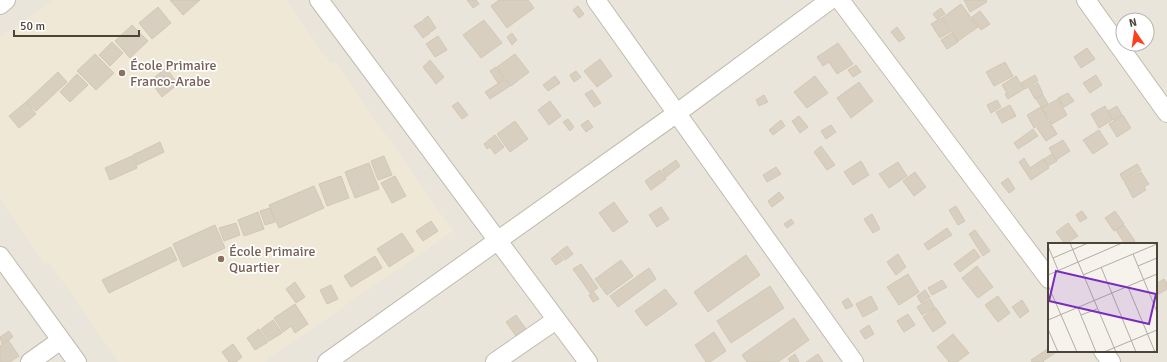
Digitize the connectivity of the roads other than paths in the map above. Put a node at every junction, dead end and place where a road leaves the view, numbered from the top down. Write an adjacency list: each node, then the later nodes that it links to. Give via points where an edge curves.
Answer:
1 (6, 0): 7 (street)
2 (319, 0): 10 (street)
3 (596, 0): 9 (street)
4 (830, 0): 9 (street)
5 (840, 0): 12 (street)
6 (1086, 0): 8 (street)
7 (0, 5)
8 (1167, 113)
9 (677, 114): 10 (street); 21 (street)
10 (498, 241): 13 (street); 16 (street)
11 (0, 256): 14 (street)
12 (1048, 278)
13 (556, 320): 19 (street); 20 (street)
14 (61, 340): 17 (street); 18 (street)
15 (1104, 352): 22 (street)
16 (334, 360)
17 (30, 362)
18 (77, 362)
19 (495, 362)
20 (588, 362)
21 (854, 362)
22 (1111, 362)

